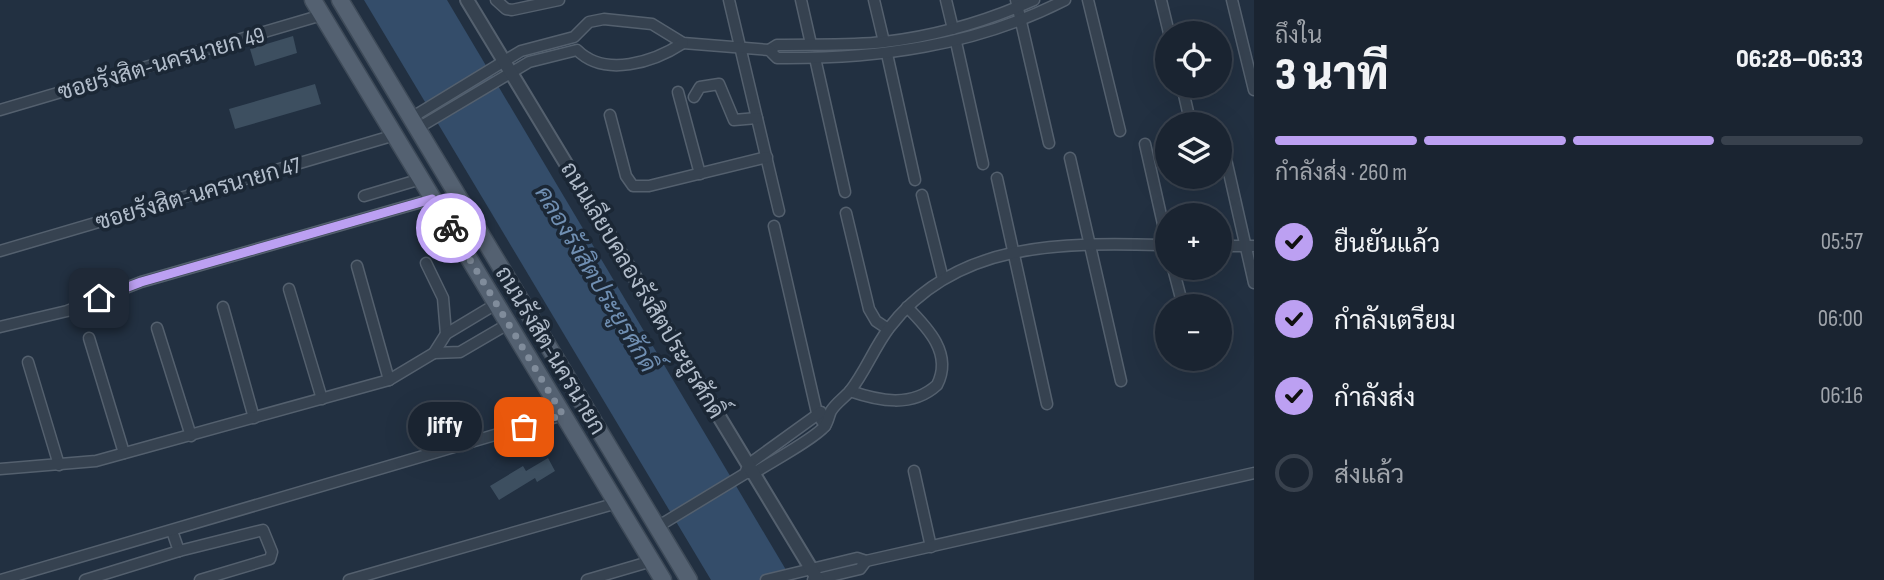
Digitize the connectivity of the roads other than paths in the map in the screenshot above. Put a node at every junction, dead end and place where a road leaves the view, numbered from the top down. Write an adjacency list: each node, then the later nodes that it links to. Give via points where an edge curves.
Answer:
1 (313, 0): 16 (main road, ถนนรังสิต-นครนายก)
2 (340, 0): 39 (main road, ถนนรังสิต-นครนายก)
3 (467, 0): 30 (street, ถนนเลียบคลองรังสิตประยูรศักดิ์)
4 (496, 0): 5 (street, via 512,10)
5 (559, 0)
6 (729, 0): 25 (street)
7 (801, 0): 24 (street)
8 (874, 0): 21 (street)
9 (946, 0): 19 (street)
10 (1034, 0): 15 (street)
11 (1065, 0): 17 (street)
12 (1088, 0): 40 (street)
13 (1161, 0): 18 (street)
14 (1232, 0): 31 (street)
15 (1017, 4): 17 (street); 19 (street)
16 (322, 15): 35 (street, ซอยรังสิต-นครนายก 49); 41 (main road, ถนนรังสิต-นครนายก)
17 (1021, 21): 22 (street); 42 (street)
18 (1166, 21)
19 (953, 29): 21 (street)
20 (574, 37): 23 (street, via 589,22 604,19 652,23); 26 (street); 30 (street, via 535,45)
21 (884, 42): 24 (street)
22 (956, 42): 28 (street); 46 (street)
23 (683, 43): 25 (street); 26 (street, via 660,58 637,63 596,63)
24 (811, 44): 27 (street, via 777,45)
25 (740, 46): 27 (street); 38 (street)
26 (577, 50): 30 (street)
27 (769, 50): 29 (street, via 778,58)
28 (887, 54): 29 (street); 51 (street)
29 (815, 58): 52 (street)
30 (507, 67): 39 (street, via 490,71); 39 (street, via 497,80); 97 (street, ถนนเลียบคลองรังสิตประยูรศักดิ์)
31 (1254, 90)
32 (678, 92): 47 (street)
33 (694, 97): 38 (street, via 700,87 719,85 734,120)
34 (1185, 98): 36 (street)
35 (0, 110)
36 (1188, 112)
37 (610, 115): 47 (street, via 626,176 633,186)
38 (757, 118): 44 (street)
39 (420, 120): 100 (main road, ถนนรังสิต-นครนายก)
40 (1120, 131)
41 (395, 135): 50 (main road, ถนนรังสิต-นครนายก); 64 (street, ซอยรังสิต-นครนายก 47)
42 (1049, 143)
43 (1145, 144): 56 (street)
44 (766, 157): 47 (street); 57 (street)
45 (1070, 158): 60 (street)
46 (983, 164)
47 (700, 174)
48 (997, 178): 65 (street)
49 (1232, 178): 63 (street)
50 (421, 179): 54 (street); 55 (main road, ถนนรังสิต-นครนายก)
51 (915, 180)
52 (845, 192)
53 (922, 195): 68 (street)
54 (365, 196)
55 (432, 199): 71 (main road, ถนนรังสิต-นครนายก); 75 (street, via 141,282 67,311)
56 (1158, 203)
57 (779, 211)
58 (846, 213): 77 (street, via 869,309)
59 (774, 226): 88 (street)
60 (1089, 244): 61 (street); 65 (street); 83 (street)
61 (1155, 244)
62 (1232, 246): 63 (street)
63 (1250, 246): 69 (street)
64 (0, 251)
65 (1014, 251): 68 (street); 86 (street)
66 (426, 263): 78 (street, via 443,298)
67 (357, 266): 82 (street)
68 (943, 279): 73 (street)
69 (1254, 283)
70 (289, 289): 85 (street)
71 (496, 304): 74 (main road, ถนนรังสิต-นครนายก); 78 (street)
72 (223, 307): 90 (street)
73 (907, 307): 77 (street); 84 (street, via 939,347 943,365 937,385 919,397 902,400 887,401)
74 (508, 324): 80 (street, via 460,352); 89 (main road, ถนนรังสิต-นครนายก)
75 (0, 327)
76 (158, 328): 92 (street)
77 (888, 329): 84 (street)
78 (446, 334): 80 (street)
79 (89, 338): 93 (street)
80 (434, 353): 82 (street)
81 (28, 362): 94 (street)
82 (388, 380): 85 (street)
83 (1121, 382)
84 (850, 391): 87 (street)
85 (322, 399): 90 (street)
86 (1047, 404)
87 (832, 410): 88 (street); 91 (street)
88 (817, 414): 91 (street); 97 (street)
89 (563, 415): 99 (main road, ถนนรังสิต-นครนายก); 101 (street)
90 (254, 418): 92 (street)
91 (825, 426): 97 (street)
92 (191, 436): 93 (street)
93 (124, 453): 94 (street)
94 (59, 465): 95 (street)
95 (0, 469)
96 (914, 471): 102 (street)
97 (746, 472): 100 (street); 105 (street, ถนนเลียบคลองรังสิตประยูรศักดิ์)
98 (1254, 473): 102 (street)
99 (617, 503): 104 (main road, ถนนรังสิต-นครนายก); 109 (street)
100 (663, 523): 112 (main road, ถนนรังสิต-นครนายก)
101 (172, 531): 103 (street); 106 (street)
102 (932, 547): 105 (street)
103 (179, 551): 107 (street); 108 (street, via 258,530 266,534 272,556 268,561)
104 (652, 561): 110 (street); 111 (main road, ถนนรังสิต-นครนายก)
105 (815, 577): 113 (street, via 795,573)
106 (1, 580)
107 (86, 580)
108 (200, 580)
109 (349, 580)
110 (587, 580)
111 (663, 580)
112 (689, 580)
113 (766, 580)

